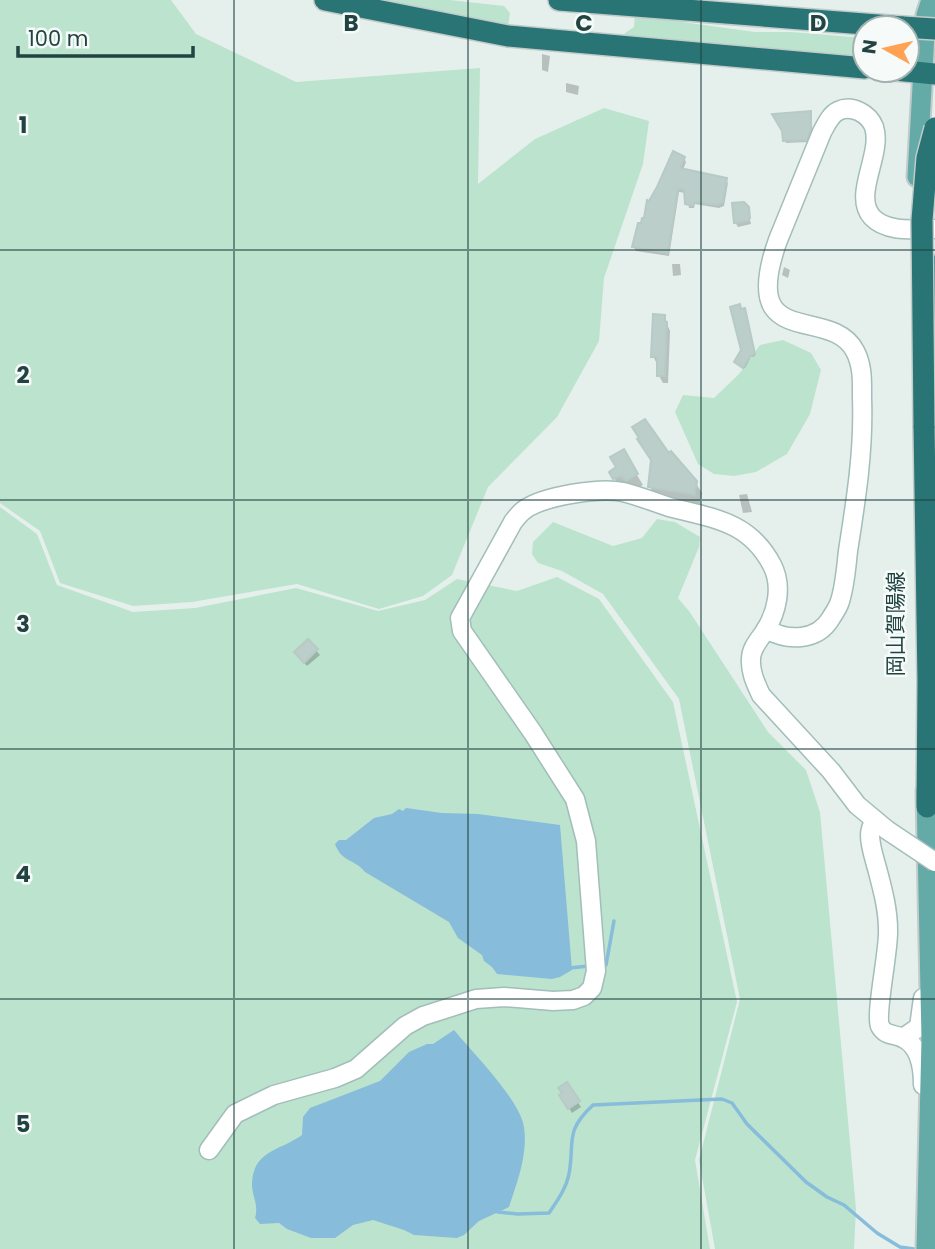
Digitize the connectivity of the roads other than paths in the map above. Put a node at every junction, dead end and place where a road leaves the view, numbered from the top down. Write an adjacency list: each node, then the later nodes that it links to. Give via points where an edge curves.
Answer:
1 (325, 0): 5 (highway, via 508,36)
2 (559, 0): 4 (highway)
3 (933, 1): 6 (main road, 岡山賀陽線, via 926,15)
4 (851, 23)
5 (851, 67)
6 (929, 73): 8 (main road, 岡山賀陽線)
7 (935, 128): 13 (highway, bridge, via 927,159 922,220)
8 (925, 229): 12 (street, via 893,228 871,216 864,200 877,139 873,124 857,111 838,111 827,121 778,240 768,285 774,308 785,318 837,335 855,350 862,370 859,479 839,603 827,624 813,635 797,638); 13 (main road, 岡山賀陽線, via 919,687)
9 (935, 266): 10 (highway)
10 (935, 300): 11 (highway)
11 (935, 344)
12 (766, 629): 14 (street, via 751,658 761,695 857,805); 19 (street, via 777,599 774,568 762,547 740,528 622,492 587,493 524,510 503,538 460,618 462,631 575,799 586,841 596,971 592,988 573,1000 476,999 423,1016 356,1069 274,1094 235,1114)
13 (927, 807): 16 (main road, 岡山賀陽線)
14 (881, 825): 15 (street, bridge); 17 (street, via 869,831 888,930 879,1016 889,1035)
15 (935, 862)
16 (928, 891): 17 (street, via 922,929 922,1020); 18 (main road, 岡山賀陽線)
17 (903, 1038): 18 (street, via 915,1049 923,1070)
18 (930, 1147): 20 (main road, 岡山賀陽線)
19 (209, 1150)
20 (926, 1241)

